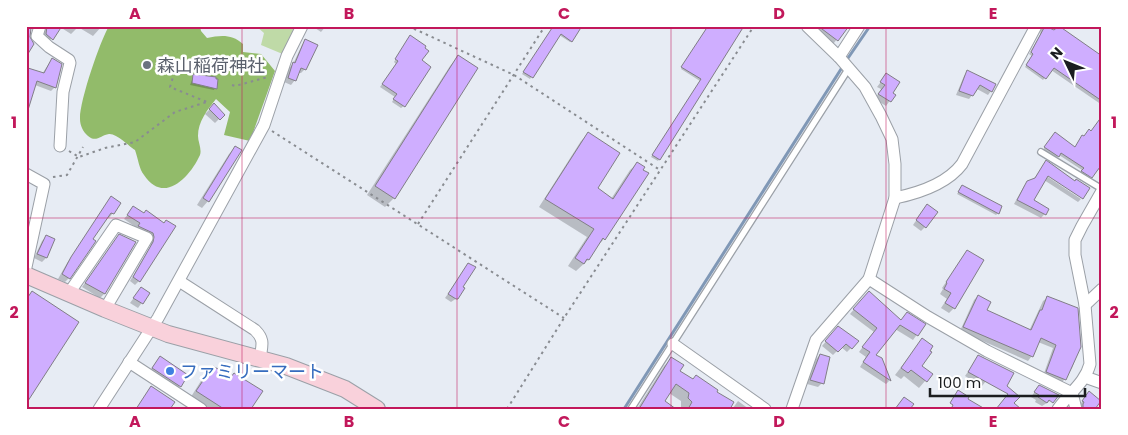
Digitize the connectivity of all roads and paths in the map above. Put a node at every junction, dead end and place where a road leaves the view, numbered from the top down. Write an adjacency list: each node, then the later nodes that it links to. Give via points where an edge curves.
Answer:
1 (40, 26): 16 (street, via 37,36 70,62)
2 (302, 26): 12 (street)
3 (408, 26): 13 (path)
4 (545, 26): 13 (path)
5 (754, 26): 20 (path)
6 (807, 26): 9 (street)
7 (859, 26): 9 (street)
8 (1036, 26): 24 (street, via 962,164 943,181)
9 (839, 57): 11 (street)
10 (150, 63): 19 (path, via 166,55 176,67 170,87 207,102 175,112 135,142)
11 (848, 68): 24 (street, via 864,86 892,139); 36 (lane)
12 (281, 74): 14 (path); 15 (street)
13 (514, 75): 20 (path); 25 (path)
14 (232, 85)
15 (264, 125): 25 (path); 29 (street)
16 (60, 146): 19 (path)
17 (83, 147): 19 (path)
18 (1041, 152): 23 (lane)
19 (77, 157): 22 (path, via 67,175 49,177)
20 (660, 170): 34 (path)
21 (26, 174): 22 (street)
22 (44, 184): 26 (street)
23 (1102, 190): 32 (street, via 1075,240)
24 (895, 198): 28 (street)
25 (418, 224): 34 (path)
26 (26, 267)
27 (26, 275): 31 (street)
28 (869, 279): 41 (street, via 987,351); 48 (street, via 816,340)
29 (180, 281): 35 (street); 37 (street, via 255,330 262,341)
30 (1102, 289): 32 (street)
31 (68, 293): 33 (street); 33 (street, via 116,225 147,238)
32 (1085, 305): 39 (street, via 1090,364)
33 (105, 309): 35 (street)
34 (564, 318): 45 (path)
35 (151, 327): 37 (street); 38 (street)
36 (673, 344): 46 (lane); 47 (street)
37 (260, 358): 44 (street, via 345,388)
38 (129, 362): 42 (street); 43 (street)
39 (1085, 377): 40 (street); 41 (street)
40 (1102, 383)
41 (1072, 393): 49 (street); 50 (street)
42 (99, 409)
43 (201, 409)
44 (377, 409)
45 (507, 409)
46 (631, 409)
47 (765, 409)
48 (792, 409)
49 (1058, 409)
50 (1076, 409)

